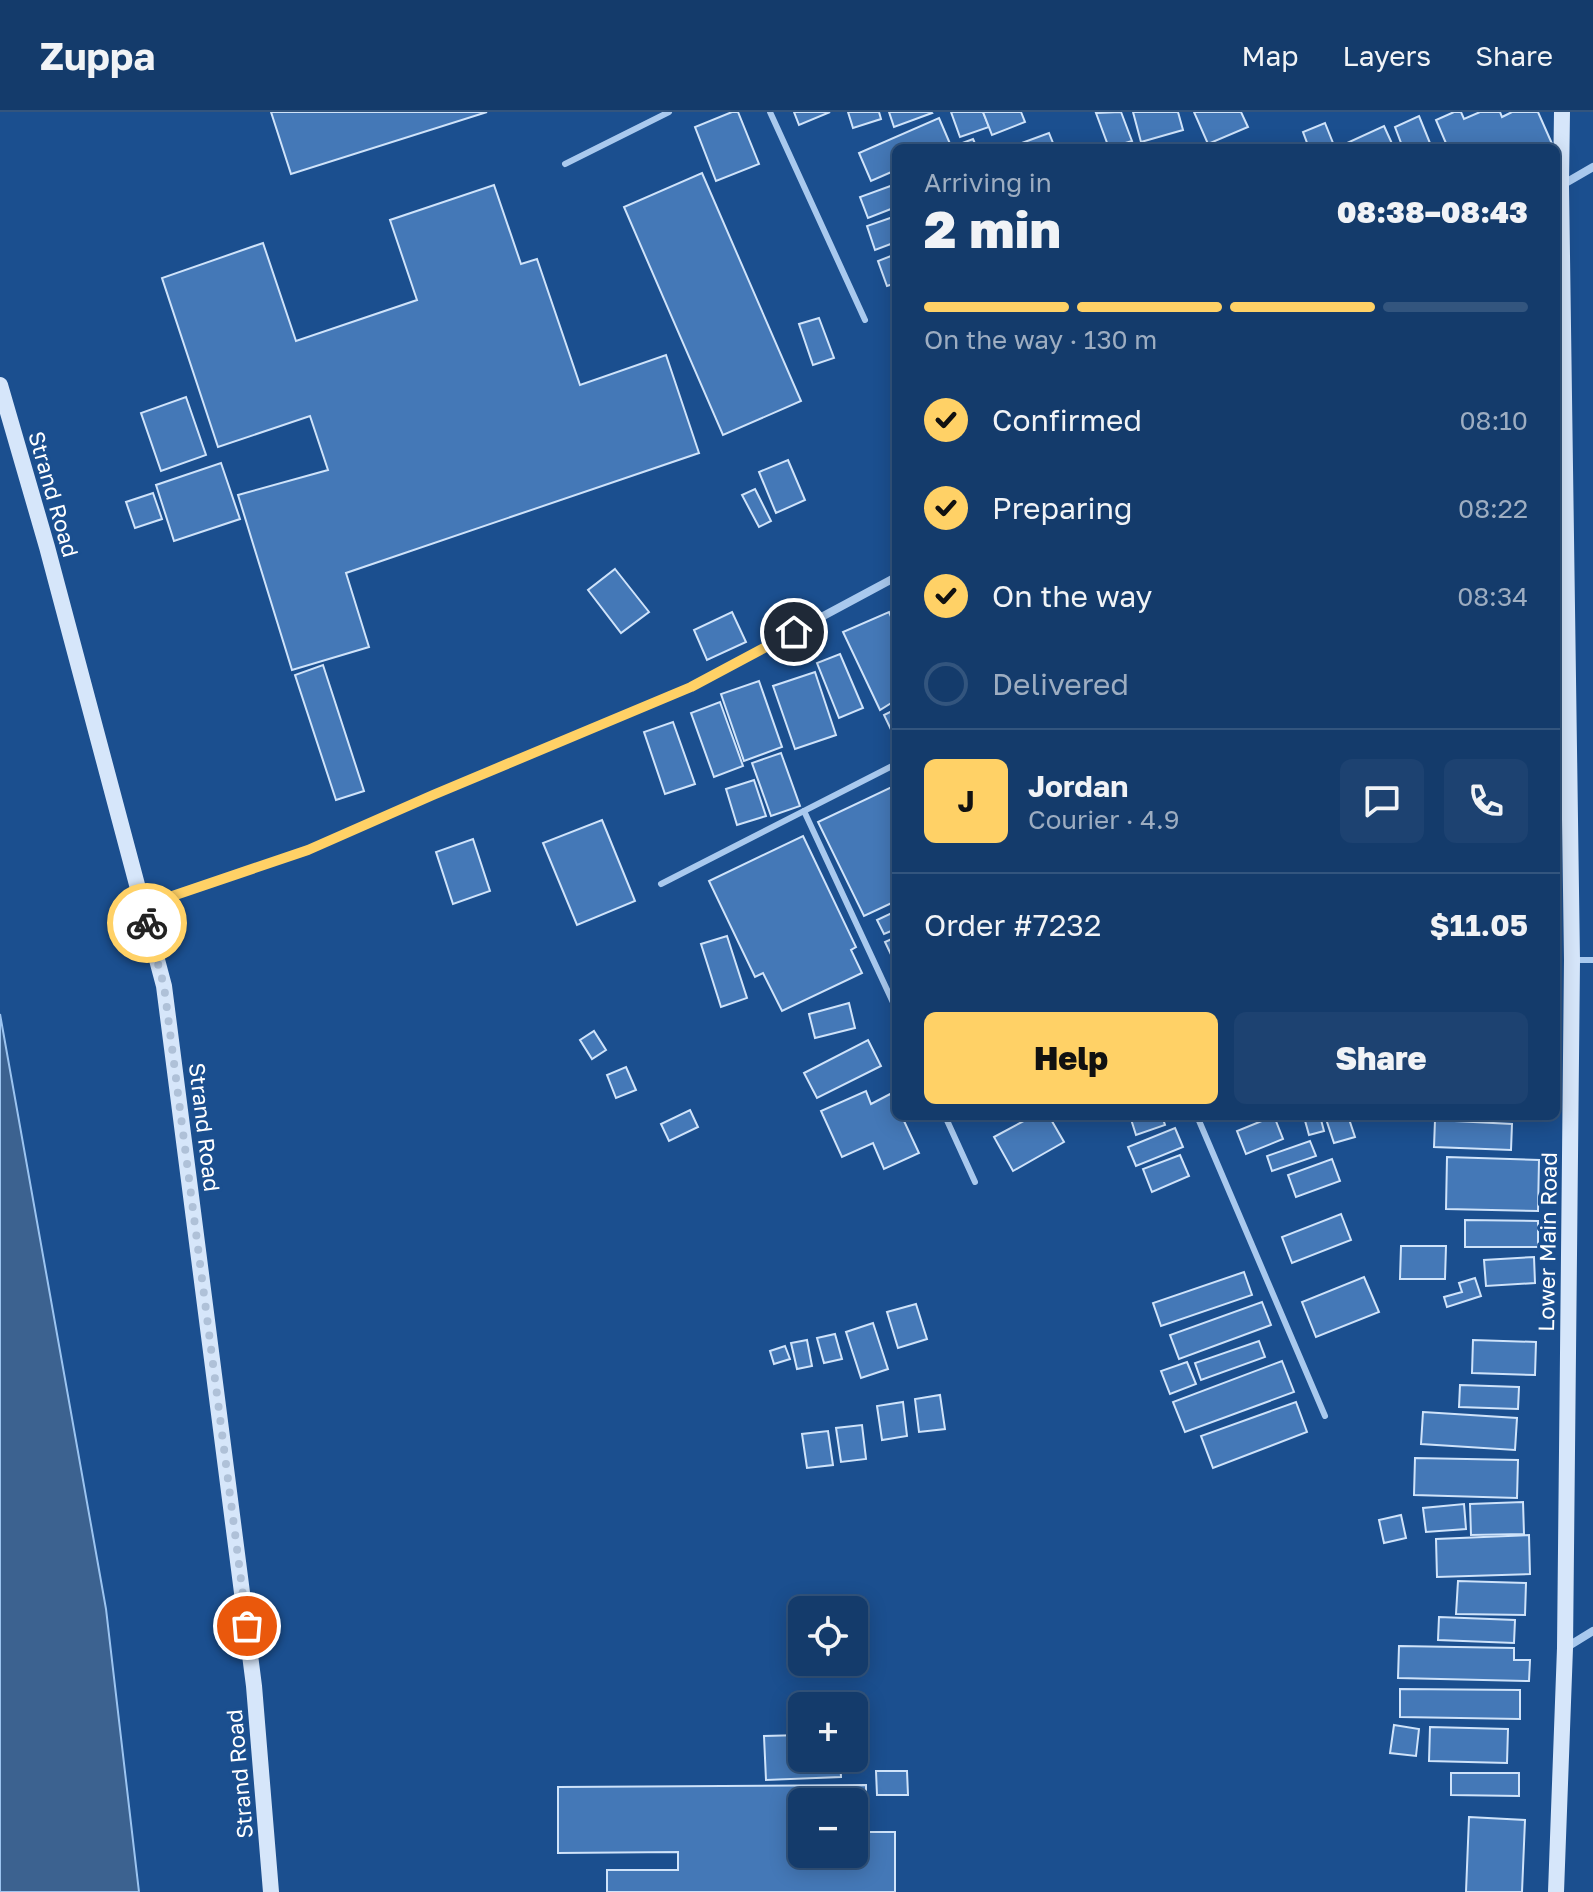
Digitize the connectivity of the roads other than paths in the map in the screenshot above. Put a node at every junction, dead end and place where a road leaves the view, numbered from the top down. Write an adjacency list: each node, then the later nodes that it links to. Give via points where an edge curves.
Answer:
1 (669, 112): 5 (lane)
2 (770, 112): 9 (lane)
3 (1562, 112): 4 (main road, Lower Main Road)
4 (1560, 150)
5 (565, 164)
6 (1593, 167): 7 (street)
7 (1560, 186)
8 (1560, 297): 16 (main road, Lower Main Road)
9 (865, 320)
10 (0, 385): 15 (main road, Strand Road)
11 (892, 579): 15 (street, via 691,687 308,850)
12 (892, 766): 13 (lane)
13 (804, 811): 14 (lane); 18 (lane)
14 (661, 884)
15 (143, 906): 25 (main road, Strand Road, via 164,986 254,1686)
16 (1572, 960): 17 (lane); 24 (main road, Lower Main Road)
17 (1593, 960)
18 (892, 1000)
19 (947, 1120): 21 (lane)
20 (1199, 1120): 22 (lane)
21 (975, 1182)
22 (1325, 1416)
23 (1593, 1631): 24 (street)
24 (1565, 1648): 26 (main road, Lower Main Road)
25 (271, 1892)
26 (1556, 1892)

